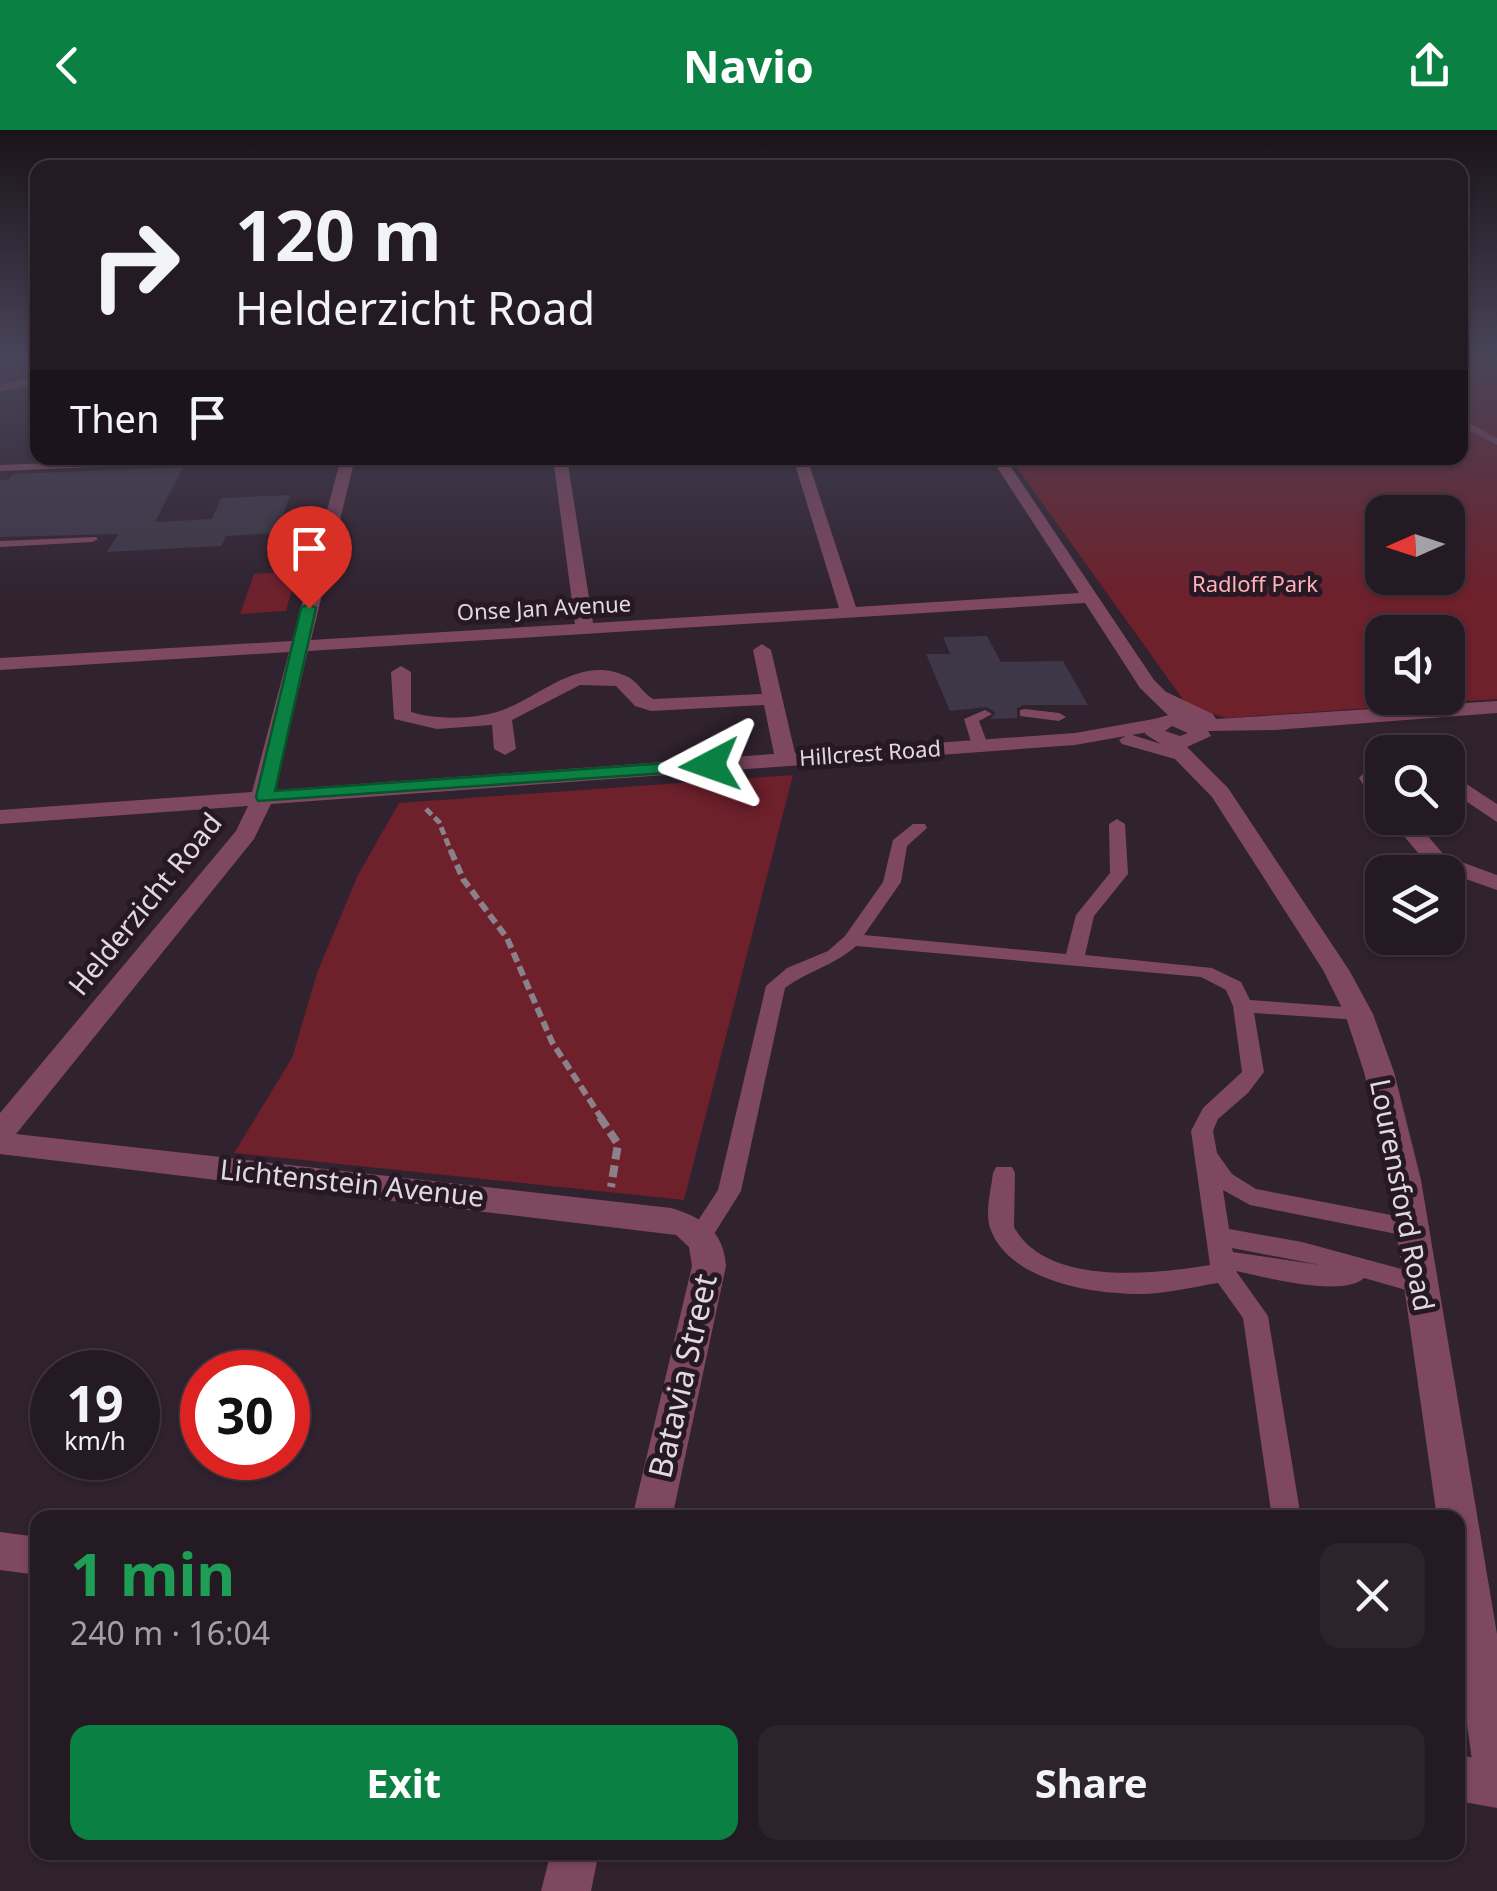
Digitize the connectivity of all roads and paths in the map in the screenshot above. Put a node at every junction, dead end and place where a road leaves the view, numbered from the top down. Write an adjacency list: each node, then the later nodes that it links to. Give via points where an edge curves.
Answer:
1 (72, 465): 6 (lane)
2 (346, 465): 12 (street, Helderzicht Road)
3 (561, 465): 11 (street)
4 (802, 465): 10 (street)
5 (1003, 465): 9 (street, Lourensford Road)
6 (0, 468)
7 (92, 539): 8 (lane)
8 (0, 544)
9 (1090, 598): 10 (street, Onse Jan Avenue); 16 (street, Lourensford Road)
10 (849, 612): 11 (street, Onse Jan Avenue)
11 (585, 628): 12 (street, Onse Jan Avenue)
12 (299, 646): 14 (street, Onse Jan Avenue); 36 (street, Helderzicht Road)
13 (762, 650): 17 (street)
14 (0, 664)
15 (401, 672): 21 (street, via 398,706 406,719)
16 (1152, 689): 23 (street); 25 (street, Lourensford Road); 26 (street, Lourensford Road, via 1146,694)
17 (773, 699): 21 (street, via 651,705 622,682 584,679 560,684); 31 (street)
18 (1497, 708): 24 (street)
19 (1025, 713): 22 (lane)
20 (985, 714): 29 (lane, via 970,719)
21 (501, 717): 30 (street)
22 (1058, 717)
23 (1225, 724): 24 (street); 25 (street)
24 (1275, 724): 25 (street)
25 (1194, 731): 26 (street); 35 (street, Lourensford Road)
26 (1162, 732): 27 (street, Hillcrest Road); 28 (street, Hillcrest Road); 32 (street, Lourensford Road)
27 (1082, 738): 28 (street, Hillcrest Road); 29 (street, Hillcrest Road)
28 (1129, 740): 32 (street)
29 (980, 746): 31 (street, Hillcrest Road)
30 (505, 749)
31 (786, 760): 33 (street, Hillcrest Road)
32 (1194, 765): 35 (street, Lourensford Road)
33 (404, 787): 36 (street, Hillcrest Road); 51 (path, via 439,822 463,879 508,938 552,1042 618,1144)
34 (1465, 791): 37 (street)
35 (1220, 793): 46 (street, Lourensford Road)
36 (265, 797): 38 (street, Hillcrest Road); 47 (street, Helderzicht Road, via 246,834)
37 (1497, 815)
38 (0, 817)
39 (1116, 824): 44 (lane, via 1119,874 1085,915)
40 (919, 828): 43 (lane, via 898,844 892,882)
41 (1415, 835): 42 (street, via 1437,860)
42 (1497, 883)
43 (852, 940): 44 (lane); 53 (lane, via 783,979 772,994 732,1181)
44 (1074, 960): 45 (lane, via 1205,972 1234,986)
45 (1243, 1006): 46 (lane); 49 (lane, via 1253,1072 1209,1114 1202,1131)
46 (1359, 1014): 52 (street, Lourensford Road, via 1379,1072)
47 (0, 1133)
48 (0, 1143): 51 (street, Lichtenstein Avenue)
49 (1206, 1155): 52 (lane, via 1224,1180 1250,1196); 54 (lane)
50 (1004, 1172): 54 (lane, via 1005,1232 1053,1270 1140,1284)
51 (606, 1212): 53 (street, Lichtenstein Avenue, via 671,1220)
52 (1412, 1228): 55 (street, Lourensford Road)
53 (700, 1236): 56 (street, Batavia Street, via 709,1266)
54 (1222, 1256): 55 (lane); 57 (lane, via 1254,1316)
55 (1420, 1284): 58 (street, Lourensford Road)
56 (654, 1510)
57 (1286, 1510)
58 (1456, 1510)
59 (0, 1551): 60 (street)
60 (30, 1555)
61 (1465, 1569): 62 (street, Lourensford Road)
62 (1497, 1775)
63 (1465, 1779): 64 (street)
64 (1497, 1785)
65 (573, 1860): 66 (street)
66 (566, 1891)

